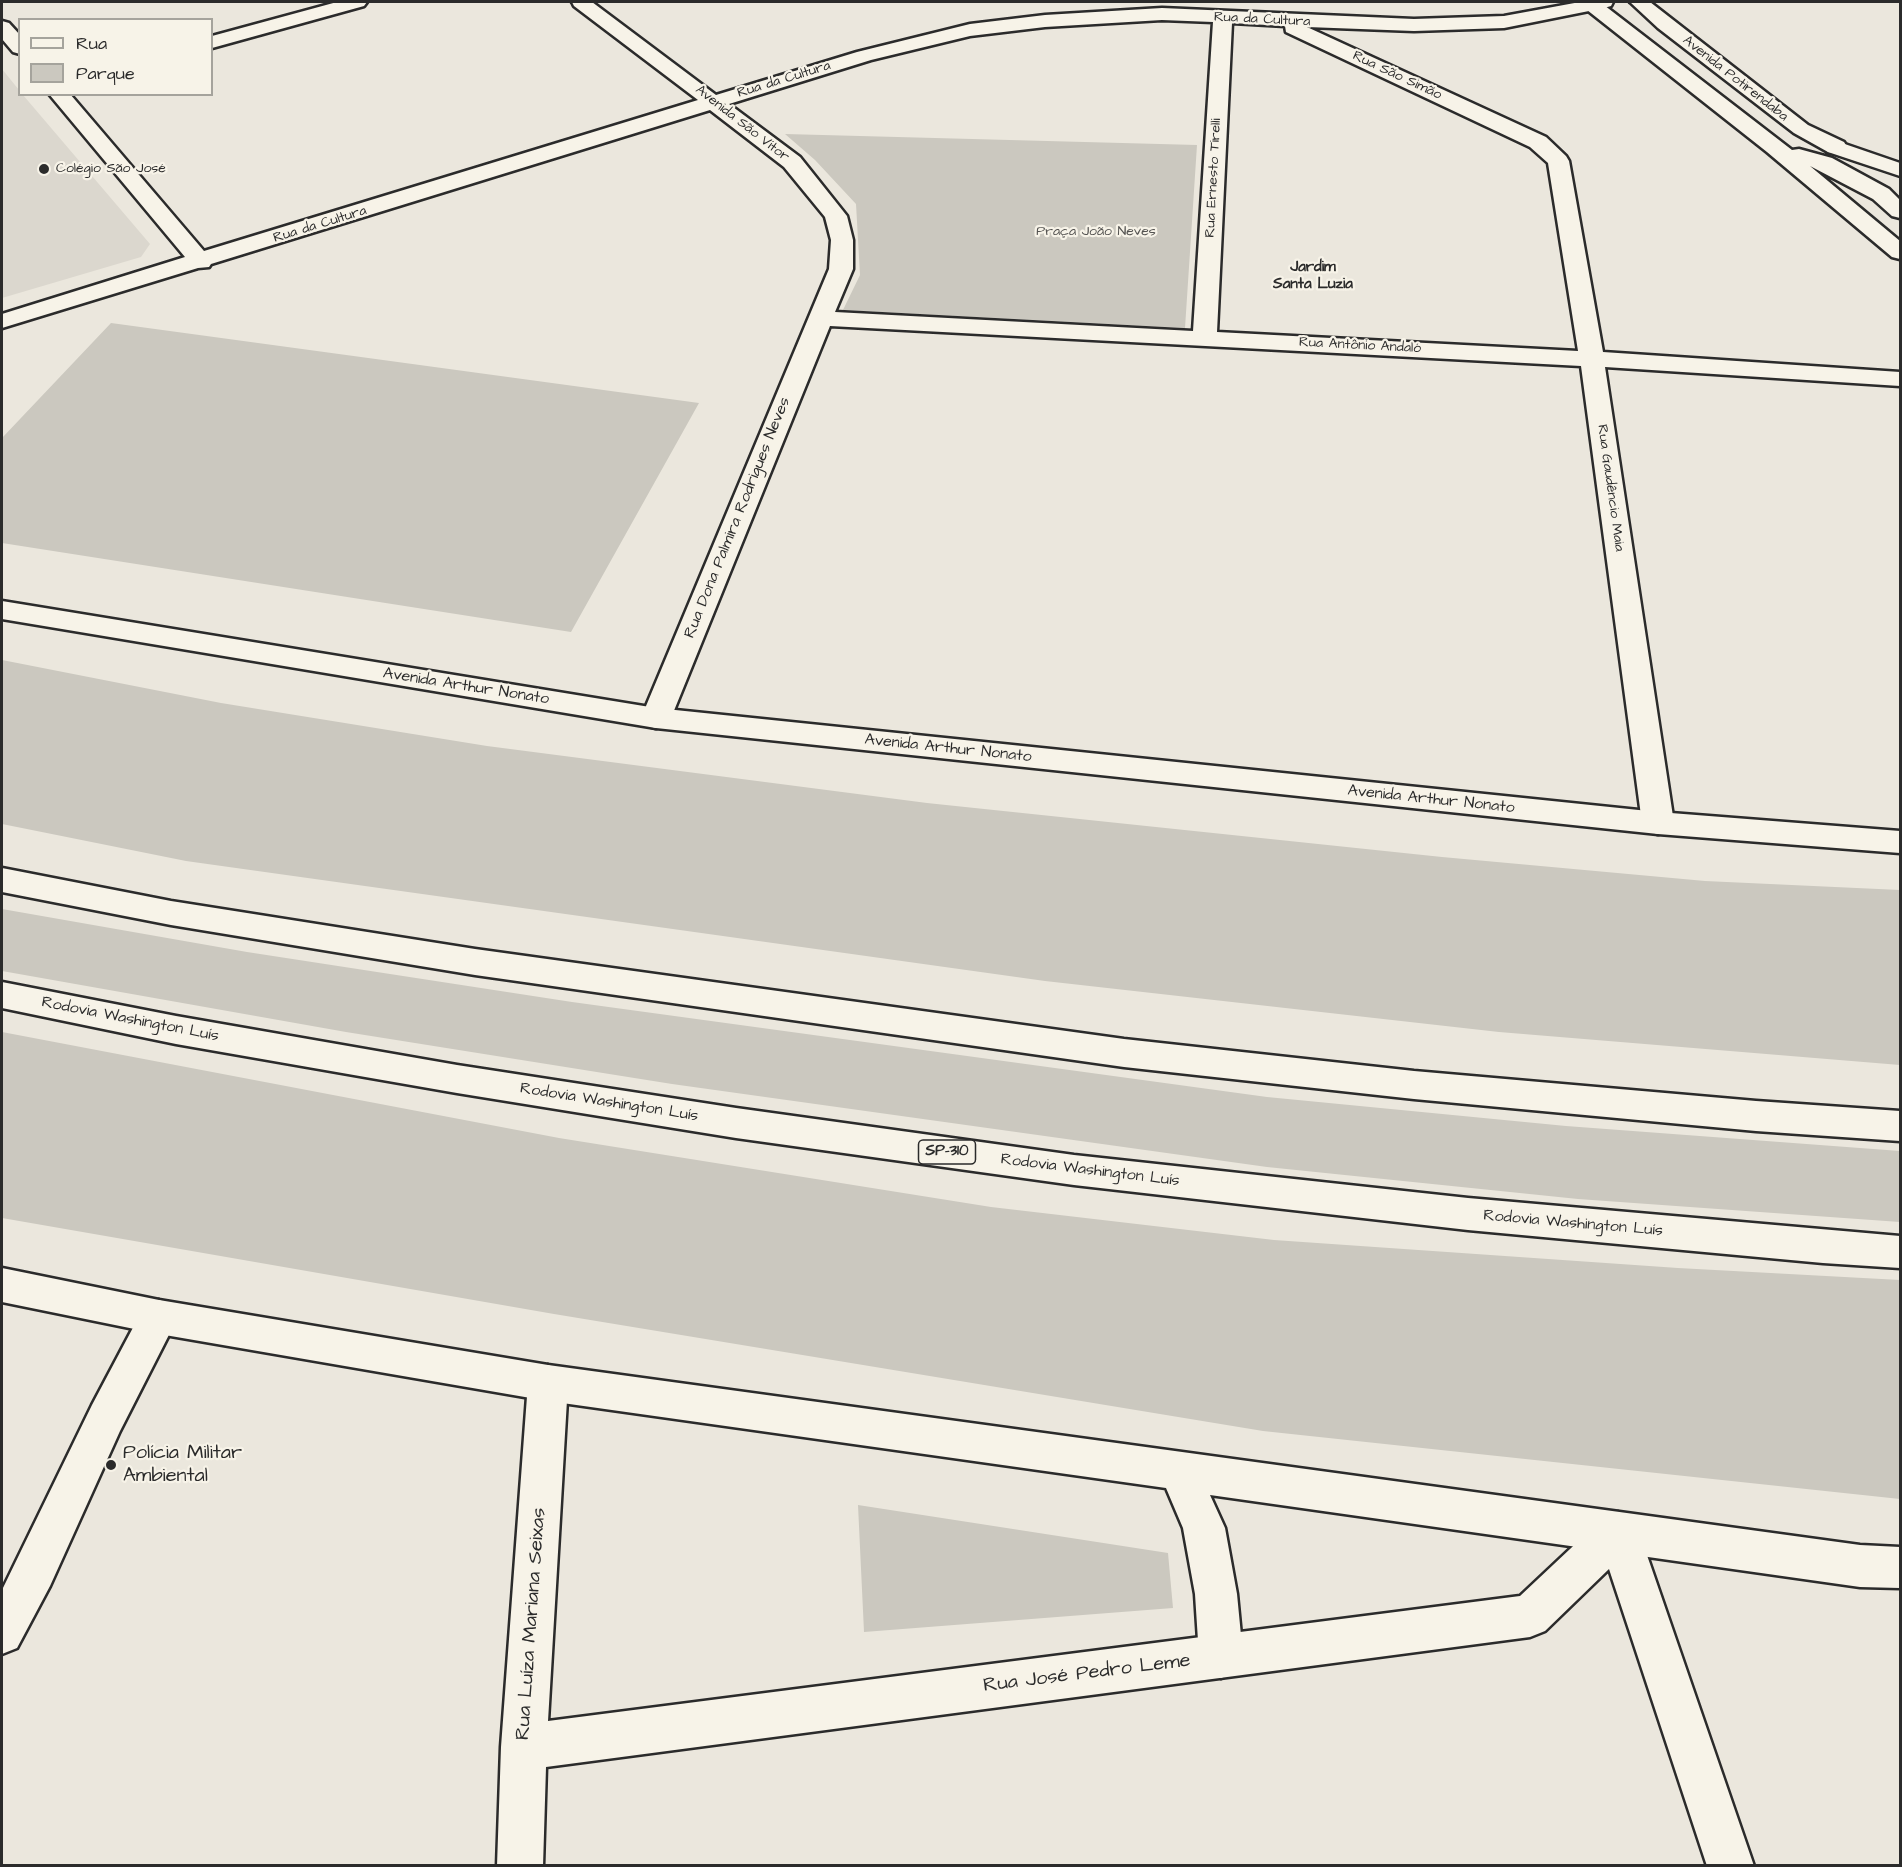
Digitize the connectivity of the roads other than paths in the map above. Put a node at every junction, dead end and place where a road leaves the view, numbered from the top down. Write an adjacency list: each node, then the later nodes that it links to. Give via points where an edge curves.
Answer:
1 (357, 2): 8 (main road)
2 (581, 2): 11 (main road, Avenida São Vítor)
3 (1640, 2): 14 (main road, Avenida Potirendaba, via 1801,129 1836,147)
4 (1595, 3): 6 (main road, Rua da Cultura, via 1504,22 1414,25); 12 (main road, Avenida Potirendaba)
5 (1230, 10): 6 (main road, Rua da Cultura); 11 (main road, Rua da Cultura, via 1045,21 970,30 864,56); 20 (main road, Rua Ernesto Tirelli)
6 (1279, 21): 13 (main road, Rua São Simão, via 1538,142)
7 (2, 27): 9 (main road)
8 (213, 42)
9 (18, 46)
10 (61, 96): 17 (main road)
11 (715, 102): 17 (main road, Rua da Cultura); 18 (main road, Avenida São Vítor, via 792,162 836,216 842,240 841,268)
12 (1775, 147): 15 (main road, Avenida Potirendaba, via 1824,163 1881,194); 16 (main road, Avenida Potirendaba)
13 (1554, 155): 21 (main road, Rua Gaudêncio Maia)
14 (1900, 170)
15 (1900, 211)
16 (1900, 252)
17 (201, 262): 19 (main road, Rua da Cultura)
18 (820, 318): 20 (main road, Rua Antônio Andaló); 24 (main road, Rua Dona Palmira Rodrigues Neves)
19 (2, 321)
20 (1205, 338): 21 (main road, Rua Antônio Andaló)
21 (1592, 359): 22 (main road, Rua Antônio Andaló); 25 (main road, Rua Gaudêncio Maia)
22 (1900, 380)
23 (2, 610): 24 (main road, Avenida Arthur Nonato)
24 (656, 718): 25 (main road, Avenida Arthur Nonato)
25 (1658, 823): 26 (main road, Avenida Arthur Nonato)
26 (1900, 842)
27 (2, 880): 29 (main road, via 171,914 475,962 1124,1053 1414,1085)
28 (2, 995): 30 (main road, Rodovia Washington Luís / SP-310, via 469,1081 1062,1168 1468,1214)
29 (1900, 1126)
30 (1900, 1252)
31 (2, 1285): 32 (main road)
32 (159, 1317): 33 (main road); 37 (main road)
33 (548, 1383): 34 (main road); 39 (main road, Rua Luíza Mariana Seixas)
34 (1180, 1472): 35 (main road); 38 (main road, via 1204,1528 1216,1594)
35 (1618, 1532): 36 (main road, via 1860,1566); 38 (main road, Rua José Pedro Leme, via 1530,1616); 41 (main road)
36 (1900, 1568)
37 (2, 1632)
38 (1221, 1656): 39 (main road, Rua José Pedro Leme)
39 (524, 1747): 40 (main road, Rua Luíza Mariana Seixas)
40 (520, 1866)
41 (1731, 1866)

